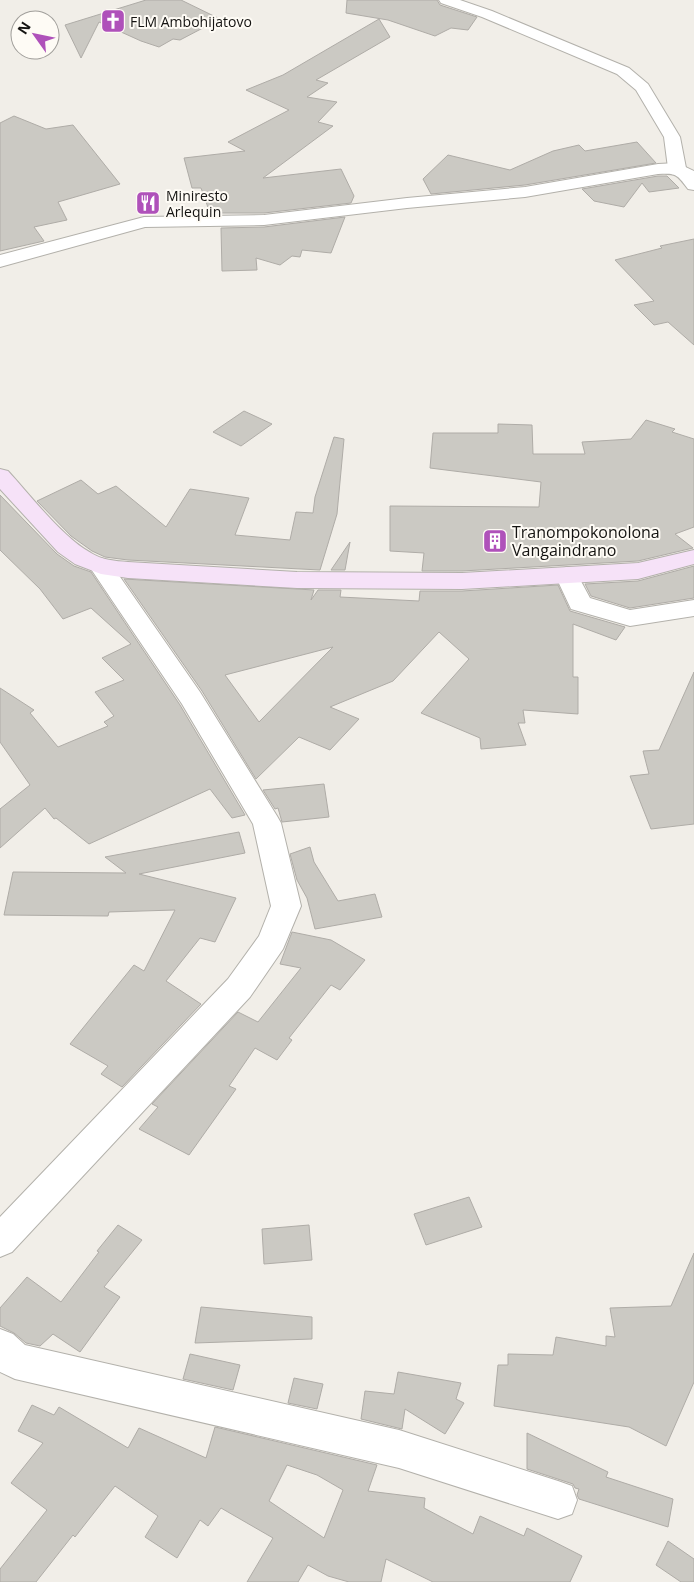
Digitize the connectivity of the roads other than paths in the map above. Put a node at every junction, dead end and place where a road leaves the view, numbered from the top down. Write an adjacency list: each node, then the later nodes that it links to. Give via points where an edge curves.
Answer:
1 (446, 0): 2 (street, via 623,71 642,87 672,137)
2 (677, 168): 3 (street, via 687,174); 4 (street, via 525,192 264,220 144,222)
3 (694, 185)
4 (0, 261)
5 (0, 476): 7 (main road, via 66,547)
6 (694, 557): 8 (main road, via 638,571)
7 (101, 566): 8 (main road, via 153,573 297,580 462,581); 10 (street, via 191,698 267,823 286,906 272,941 239,988)
8 (568, 575): 9 (street, via 580,603 630,618)
9 (694, 608)
10 (0, 1241)
11 (0, 1346): 12 (street, via 15,1361 399,1449)
12 (558, 1500)

